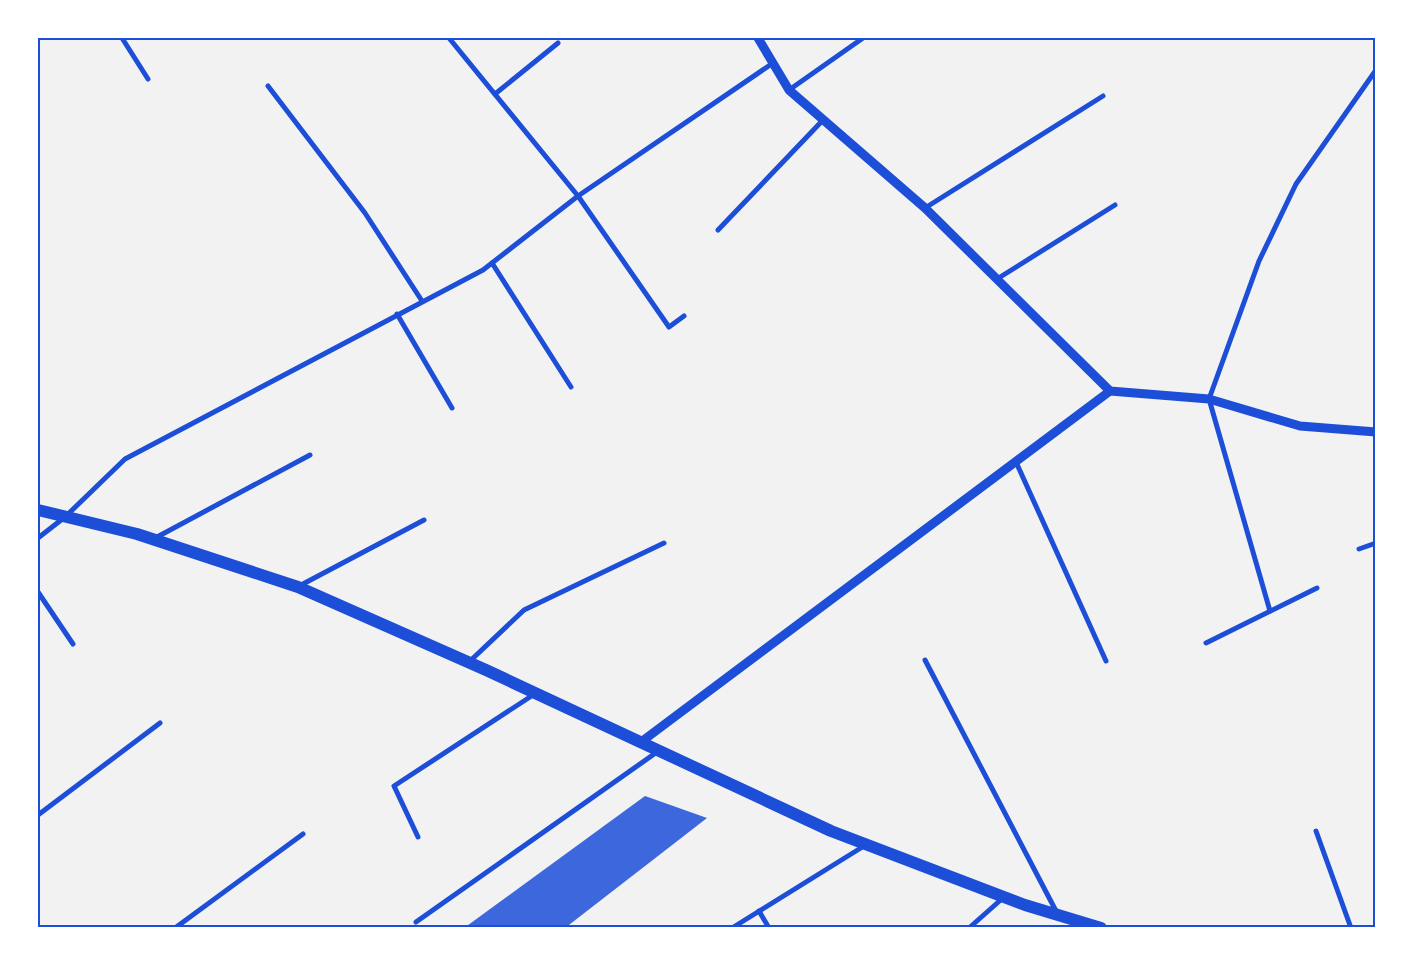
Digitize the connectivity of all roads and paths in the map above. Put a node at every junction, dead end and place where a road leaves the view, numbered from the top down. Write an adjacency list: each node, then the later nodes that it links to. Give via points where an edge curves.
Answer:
1 (122, 38): 8 (street)
2 (449, 38): 11 (street)
3 (758, 38): 6 (street)
4 (863, 38): 10 (street)
5 (558, 43): 11 (street)
6 (772, 63): 10 (street); 14 (street)
7 (1376, 70): 25 (street, via 1296,184 1260,261)
8 (148, 79)
9 (268, 86): 20 (street, via 365,213)
10 (788, 90): 13 (street)
11 (495, 94): 14 (street)
12 (1103, 96): 16 (street)
13 (823, 120): 16 (street); 17 (street)
14 (578, 196): 18 (street); 22 (street, via 669,327)
15 (1115, 205): 19 (street)
16 (925, 208): 19 (street)
17 (718, 230)
18 (492, 263): 20 (street); 23 (street)
19 (997, 279): 24 (street)
20 (422, 301): 21 (street)
21 (397, 314): 26 (street); 31 (street, via 125,459)
22 (684, 316)
23 (571, 387)
24 (1110, 391): 25 (street); 29 (street)
25 (1209, 399): 27 (street, via 1300,426); 41 (street)
26 (452, 408)
27 (1376, 432)
28 (310, 455): 34 (street)
29 (1016, 462): 45 (street); 49 (street)
30 (38, 510): 31 (main road)
31 (65, 517): 33 (street); 34 (main road)
32 (424, 520): 38 (street)
33 (38, 538)
34 (153, 539): 38 (main road)
35 (1376, 542): 37 (street)
36 (664, 543): 46 (street, via 524,610)
37 (1359, 549)
38 (298, 587): 46 (main road)
39 (1317, 588): 41 (street)
40 (38, 592): 42 (street)
41 (1270, 611): 43 (street)
42 (73, 644)
43 (1206, 644)
44 (925, 660): 58 (street)
45 (1106, 661)
46 (469, 662): 47 (main road)
47 (536, 693): 49 (main road); 54 (street, via 394,786)
48 (160, 723): 51 (street)
49 (641, 742): 50 (main road)
50 (659, 750): 55 (main road, via 831,831); 59 (street)
51 (38, 815)
52 (1316, 831): 65 (street)
53 (302, 834): 60 (street)
54 (418, 837)
55 (867, 844): 56 (main road); 57 (street)
56 (1005, 897): 58 (main road); 63 (street)
57 (759, 911): 61 (street); 62 (street)
58 (1057, 914): 64 (main road)
59 (416, 922)
60 (175, 928)
61 (732, 928)
62 (769, 928)
63 (969, 928)
64 (1101, 928)
65 (1351, 928)

